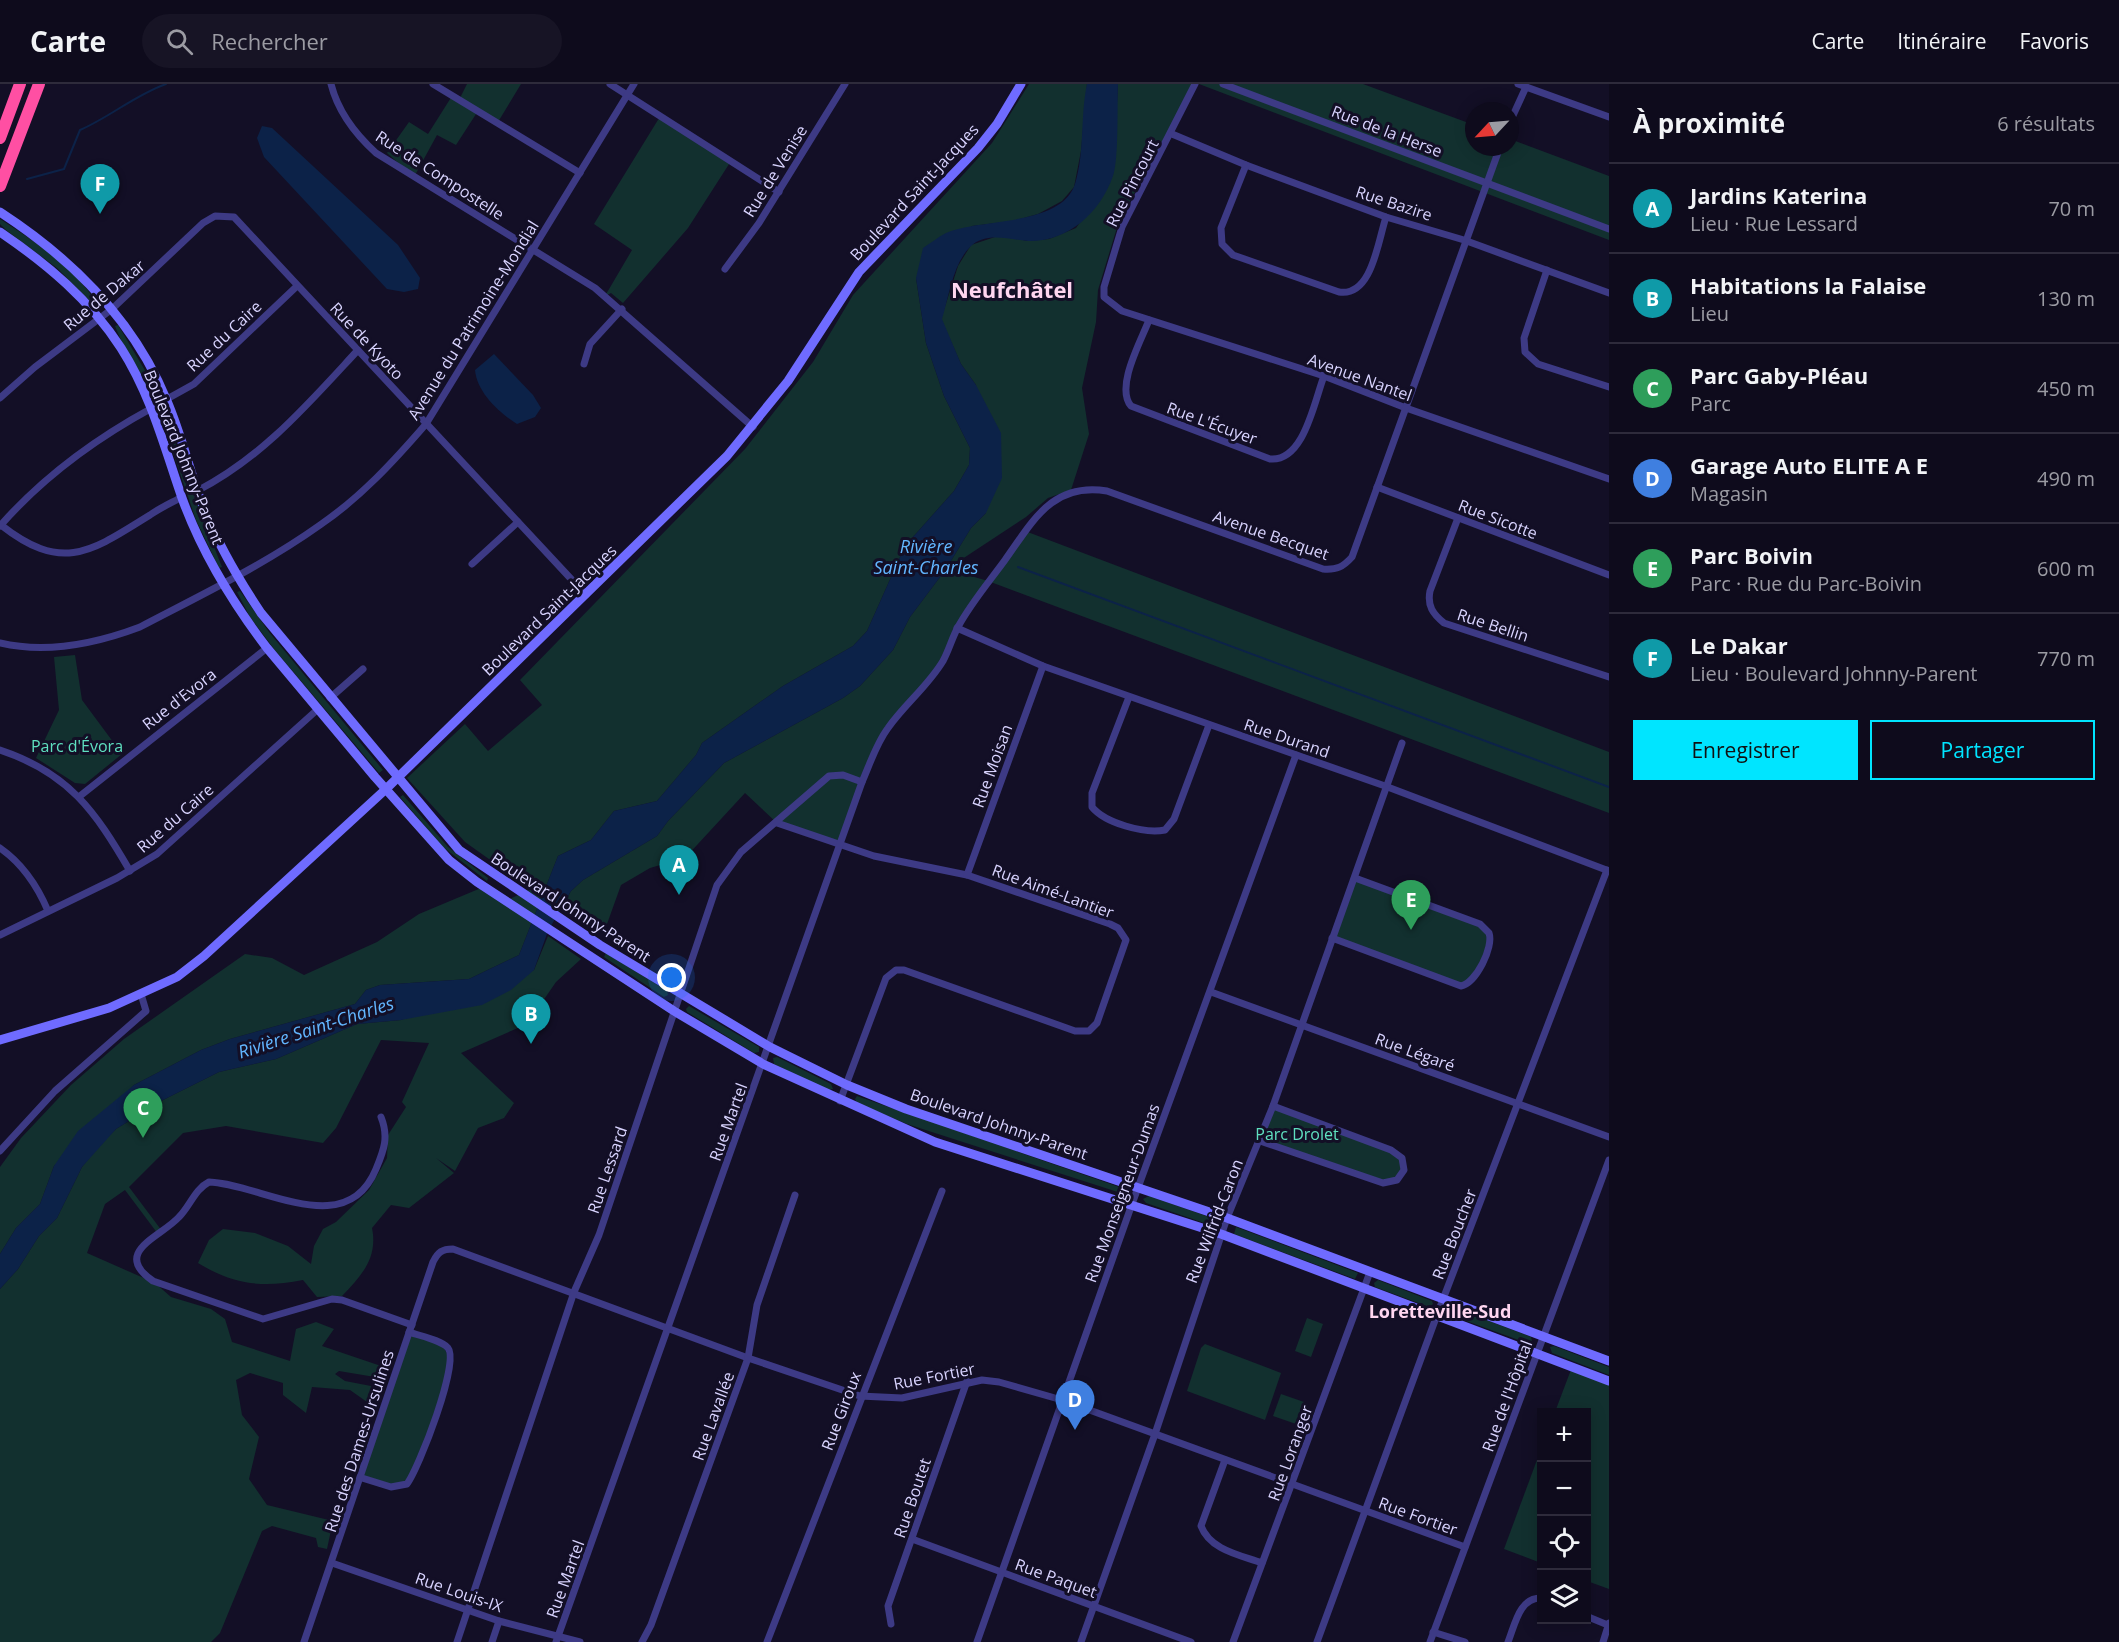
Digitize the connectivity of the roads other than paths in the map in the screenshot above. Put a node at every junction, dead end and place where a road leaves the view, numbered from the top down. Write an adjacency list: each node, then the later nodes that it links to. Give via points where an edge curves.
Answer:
1 (20, 84): 17 (highway)
2 (39, 84): 22 (highway)
3 (331, 84): 30 (street, Rue de Compostelle, via 352,129 376,153)
4 (433, 84): 20 (street)
5 (610, 84): 13 (street)
6 (634, 84): 13 (street, Avenue du Patrimoine-Mondial)
7 (845, 84): 23 (street, Rue de Venise)
8 (1021, 84): 49 (street, Boulevard Saint-Jacques, via 978,148 858,272 788,381)
9 (1195, 84): 16 (street, Rue Pincourt)
10 (1223, 84): 21 (street, Rue de la Herse)
11 (1518, 84): 12 (street)
12 (1526, 87): 14 (street); 15 (street)
13 (628, 94): 20 (street, Avenue du Patrimoine-Mondial); 23 (street)
14 (1519, 102)
15 (1609, 117)
16 (1172, 134): 19 (street, Rue Bazire); 35 (street, Rue Pincourt, via 1122,227 1106,276)
17 (0, 138)
18 (1496, 156): 21 (street, Avenue Becquet)
19 (1246, 165): 26 (street, Rue Bazire); 26 (street, via 1221,228 1222,244 1233,255 1339,292 1352,292 1365,278)
20 (580, 172): 30 (street, Avenue du Patrimoine-Mondial)
21 (1486, 183): 27 (street, Rue de la Herse); 29 (street, Avenue Becquet)
22 (0, 186)
23 (779, 192): 31 (street, Rue de Venise)
24 (0, 212): 36 (street, Boulevard Johnny-Parent, via 73,267)
25 (225, 215): 33 (street, Rue de Kyoto, via 234,217); 36 (street, Rue de Dakar, via 203,223)
26 (1386, 217): 29 (street, Rue Bazire)
27 (1609, 229)
28 (0, 232): 38 (street, Boulevard Johnny-Parent, via 57,274)
29 (1464, 240): 32 (street, Rue Bazire); 47 (street, Avenue Becquet)
30 (532, 249): 37 (street, Rue de Compostelle, via 596,288); 48 (street, Avenue du Patrimoine-Mondial)
31 (725, 269)
32 (1547, 270): 34 (street, Rue Bazire); 43 (street, via 1524,338 1524,352 1539,364)
33 (296, 287): 40 (street, Rue de Kyoto); 45 (street, Rue du Caire, via 194,384)
34 (1609, 293)
35 (1104, 297): 39 (street, Avenue Nantel, via 1122,311)
36 (112, 309): 38 (street, Rue de Dakar); 45 (street, Boulevard Johnny-Parent)
37 (621, 309): 41 (street, via 590,344); 49 (street, Rue de Compostelle)
38 (100, 319): 44 (street, Rue de Dakar, via 35,366); 46 (street, Boulevard Johnny-Parent, via 134,369)
39 (1149, 320): 42 (street, Avenue Nantel); 42 (street, Rue L'Écuyer, via 1124,386 1131,406 1270,459 1287,458 1298,446)
40 (358, 350): 48 (street, Rue de Kyoto); 52 (street, via 282,432 240,466)
41 (584, 364)
42 (1323, 376): 47 (street, Avenue Nantel)
43 (1609, 387)
44 (0, 398)
45 (167, 399): 52 (street, Boulevard Johnny-Parent)
46 (152, 408): 53 (street, Boulevard Johnny-Parent); 56 (street, via 102,437 55,472)
47 (1406, 408): 50 (street, Avenue Nantel); 51 (street, Avenue Becquet)
48 (426, 424): 55 (street, Rue de Kyoto); 59 (street, Avenue du Patrimoine-Mondial, via 392,463 321,525)
49 (753, 427): 61 (street, Boulevard Saint-Jacques)
50 (1609, 479)
51 (1377, 488): 54 (street, Rue Sicotte); 62 (street, Avenue Becquet, via 1352,557 1332,570 1107,491 1073,491 1038,514)
52 (197, 491): 59 (street, Boulevard Johnny-Parent)
53 (182, 497): 56 (street, via 105,543 79,552 36,547); 60 (street, Boulevard Johnny-Parent)
54 (1458, 518): 58 (street, Rue Sicotte); 67 (street, Rue Bellin, via 1430,591 1428,600 1435,616 1444,623)
55 (518, 522): 57 (street); 61 (street, Rue de Kyoto)
56 (1, 525)
57 (472, 564)
58 (1609, 575)
59 (236, 576): 60 (street, Avenue du Patrimoine-Mondial); 69 (street, Boulevard Johnny-Parent, via 278,637)
60 (223, 583): 63 (street, Avenue du Patrimoine-Mondial, via 140,627 106,638 40,648); 64 (street, Boulevard Johnny-Parent)
61 (586, 595): 75 (street, Boulevard Saint-Jacques)
62 (957, 628): 65 (street, Rue Durand); 76 (street, Rue Martel, via 944,660 928,683 888,727)
63 (0, 643)
64 (267, 648): 70 (street, Boulevard Johnny-Parent); 79 (street, Rue d'Evora)
65 (1043, 666): 68 (street, Rue Durand); 85 (street, Rue Moisan)
66 (363, 669): 69 (street)
67 (1609, 677)
68 (1129, 697): 71 (street, Rue Durand); 71 (street, via 1092,793 1092,807 1105,818 1150,831 1165,830 1174,819)
69 (330, 698): 75 (street, Boulevard Johnny-Parent)
70 (318, 709): 78 (street, Boulevard Johnny-Parent); 83 (street, Rue du Caire, via 157,854)
71 (1209, 725): 74 (street, Rue Durand)
72 (1402, 743): 77 (street, Rue Wilfrid-Caron)
73 (0, 750): 79 (street, via 46,770)
74 (1296, 755): 77 (street, Rue Durand); 90 (street, Rue Monseigneur-Dumas)
75 (397, 778): 78 (street, Boulevard Saint-Jacques); 91 (street, Boulevard Johnny-Parent, via 452,843 486,871)
76 (862, 782): 80 (street, Rue Lessard, via 843,775 830,777); 81 (street, Rue Martel)
77 (1385, 786): 84 (street, Rue Durand); 86 (street, Rue Wilfrid-Caron)
78 (386, 789): 92 (street, Boulevard Saint-Jacques, via 204,956 177,977); 93 (street, Boulevard Johnny-Parent, via 435,847 477,882)
79 (80, 796): 83 (street)
80 (777, 823): 81 (street, Rue Aimé-Lantier); 91 (street, Rue Lessard, via 741,852 717,885)
81 (840, 846): 85 (street, Rue Aimé-Lantier); 96 (street, Rue Martel)
82 (0, 848): 87 (street, via 16,859)
83 (130, 871): 87 (street, Rue du Caire)
84 (1608, 871): 100 (street, Rue Boucher)
85 (967, 875): 98 (street, Rue Aimé-Lantier, via 1110,924 1122,933 1125,946 1097,1023 1089,1031 1075,1031 900,969 886,978)
86 (1355, 878): 89 (street, Rue Wilfrid-Caron); 89 (street, via 1480,924 1489,933 1490,944 1475,977 1461,986)
87 (48, 911): 88 (street, Rue du Caire)
88 (0, 935)
89 (1332, 938): 94 (street, Rue Wilfrid-Caron)
90 (1211, 992): 94 (street, Rue Légaré); 107 (street, Rue Monseigneur-Dumas)
91 (679, 993): 93 (street, Rue Lessard); 96 (street, Boulevard Johnny-Parent)
92 (141, 994): 95 (street, Boulevard Saint-Jacques, via 88,1015); 105 (street, via 146,1004 142,1016 55,1091)
93 (674, 1011): 97 (street, Boulevard Johnny-Parent); 116 (street, Rue Lessard, via 599,1235)
94 (1301, 1025): 100 (street, Rue Légaré); 101 (street, Rue Wilfrid-Caron)
95 (0, 1040)
96 (770, 1047): 97 (street, Rue Martel); 98 (street, Boulevard Johnny-Parent)
97 (763, 1064): 99 (street, Boulevard Johnny-Parent); 120 (street, Rue Martel)
98 (847, 1085): 99 (street, Rue Aimé-Lantier); 107 (street, Boulevard Johnny-Parent, via 906,1109)
99 (840, 1101): 110 (street, Boulevard Johnny-Parent, via 935,1142)
100 (1519, 1104): 103 (street, Rue Légaré); 117 (street, Rue Boucher)
101 (1273, 1106): 104 (street, Rue Wilfrid-Caron); 104 (street, via 1391,1150 1402,1158 1404,1170 1397,1180 1383,1183)
102 (381, 1117): 119 (street, via 387,1133 383,1154 371,1183 360,1193 338,1203 314,1207 209,1182 198,1190 177,1220 144,1244 137,1260 153,1281 263,1319 332,1299)
103 (1609, 1137)
104 (1260, 1141): 111 (street, Rue Wilfrid-Caron)
105 (0, 1151)
106 (1609, 1160): 121 (street, Rue de l'Hôpital)
107 (1138, 1187): 110 (street, Rue Monseigneur-Dumas); 111 (street, Boulevard Johnny-Parent)
108 (942, 1191): 127 (street, Rue Giroux)
109 (795, 1195): 123 (street, Rue Lavallée, via 757,1305)
110 (1132, 1204): 112 (street, Boulevard Johnny-Parent); 128 (street, Rue Monseigneur-Dumas)
111 (1227, 1218): 112 (street, Rue Wilfrid-Caron); 114 (street, Boulevard Johnny-Parent)
112 (1221, 1234): 115 (street, Boulevard Johnny-Parent); 129 (street, Rue Wilfrid-Caron)
113 (441, 1250): 116 (street, Rue Fortier, via 453,1248); 119 (street, Rue des Dames-Ursulines, via 433,1262)
114 (1370, 1272): 115 (street, Rue Loranger); 117 (street, Boulevard Johnny-Parent)
115 (1364, 1288): 118 (street, Boulevard Johnny-Parent); 132 (street, Rue Loranger)
116 (574, 1292): 120 (street, Rue Fortier); 141 (street, Rue Lessard)
117 (1443, 1299): 118 (street, Rue Boucher); 121 (street, Boulevard Johnny-Parent)
118 (1437, 1315): 122 (street, Boulevard Johnny-Parent); 133 (street, Rue Boucher)
119 (410, 1328): 131 (street, Rue des Dames-Ursulines); 131 (street, via 446,1346 451,1354 450,1375 417,1467 407,1484 391,1487)
120 (669, 1328): 123 (street, Rue Fortier); 147 (street, Rue Martel)
121 (1544, 1336): 122 (street, Rue de l'Hôpital); 124 (street, Boulevard Johnny-Parent)
122 (1538, 1353): 125 (street, Boulevard Johnny-Parent); 135 (street, Rue de l'Hôpital)
123 (748, 1358): 127 (street, Rue Fortier); 152 (street, Rue Lavallée)
124 (1609, 1360)
125 (1609, 1381)
126 (968, 1382): 127 (street, Rue Fortier, via 920,1395 883,1399); 128 (street, Rue Fortier, via 999,1382); 134 (street, Rue Boutet)
127 (861, 1396): 153 (street, Rue Giroux)
128 (1062, 1400): 129 (street, Rue Fortier); 138 (street, Rue Monseigneur-Dumas)
129 (1155, 1434): 130 (street, Rue Fortier); 140 (street, Rue Wilfrid-Caron)
130 (1225, 1460): 132 (street, Rue Fortier); 137 (street, via 1201,1526 1210,1542 1218,1547)
131 (362, 1478): 136 (street, Rue des Dames-Ursulines)
132 (1293, 1485): 133 (street, Rue Fortier); 137 (street, Rue Loranger)
133 (1365, 1510): 135 (street, Rue Fortier); 158 (street, Rue Boucher)
134 (912, 1539): 138 (street, Rue Paquet); 144 (street, Rue Boutet, via 888,1606)
135 (1465, 1547): 146 (street, Rue de l'Hôpital)
136 (332, 1563): 141 (street, Rue Louis-IX); 148 (street, Rue des Dames-Ursulines)
137 (1263, 1563): 157 (street, Rue Loranger)
138 (1002, 1572): 140 (street, Rue Paquet); 154 (street, Rue Monseigneur-Dumas)
139 (1537, 1598): 161 (street, via 1525,1603)
140 (1094, 1606): 155 (street, Rue Wilfrid-Caron); 156 (street, Rue Paquet)
141 (468, 1610): 143 (street, Rue Louis-IX); 149 (street, Rue Lessard)
142 (1591, 1618): 145 (street)
143 (499, 1621): 147 (street, Rue Louis-IX); 150 (street)
144 (891, 1624)
145 (1608, 1624): 162 (street)
146 (1433, 1632): 159 (street, Rue de l'Hôpital); 160 (street)
147 (557, 1639): 151 (street, Rue Louis-IX)
148 (304, 1642)
149 (457, 1642)
150 (492, 1642)
151 (580, 1642)
152 (642, 1642)
153 (767, 1642)
154 (977, 1642)
155 (1081, 1642)
156 (1191, 1642)
157 (1233, 1642)
158 (1317, 1642)
159 (1430, 1642)
160 (1465, 1642)
161 (1508, 1642)
162 (1603, 1642)

